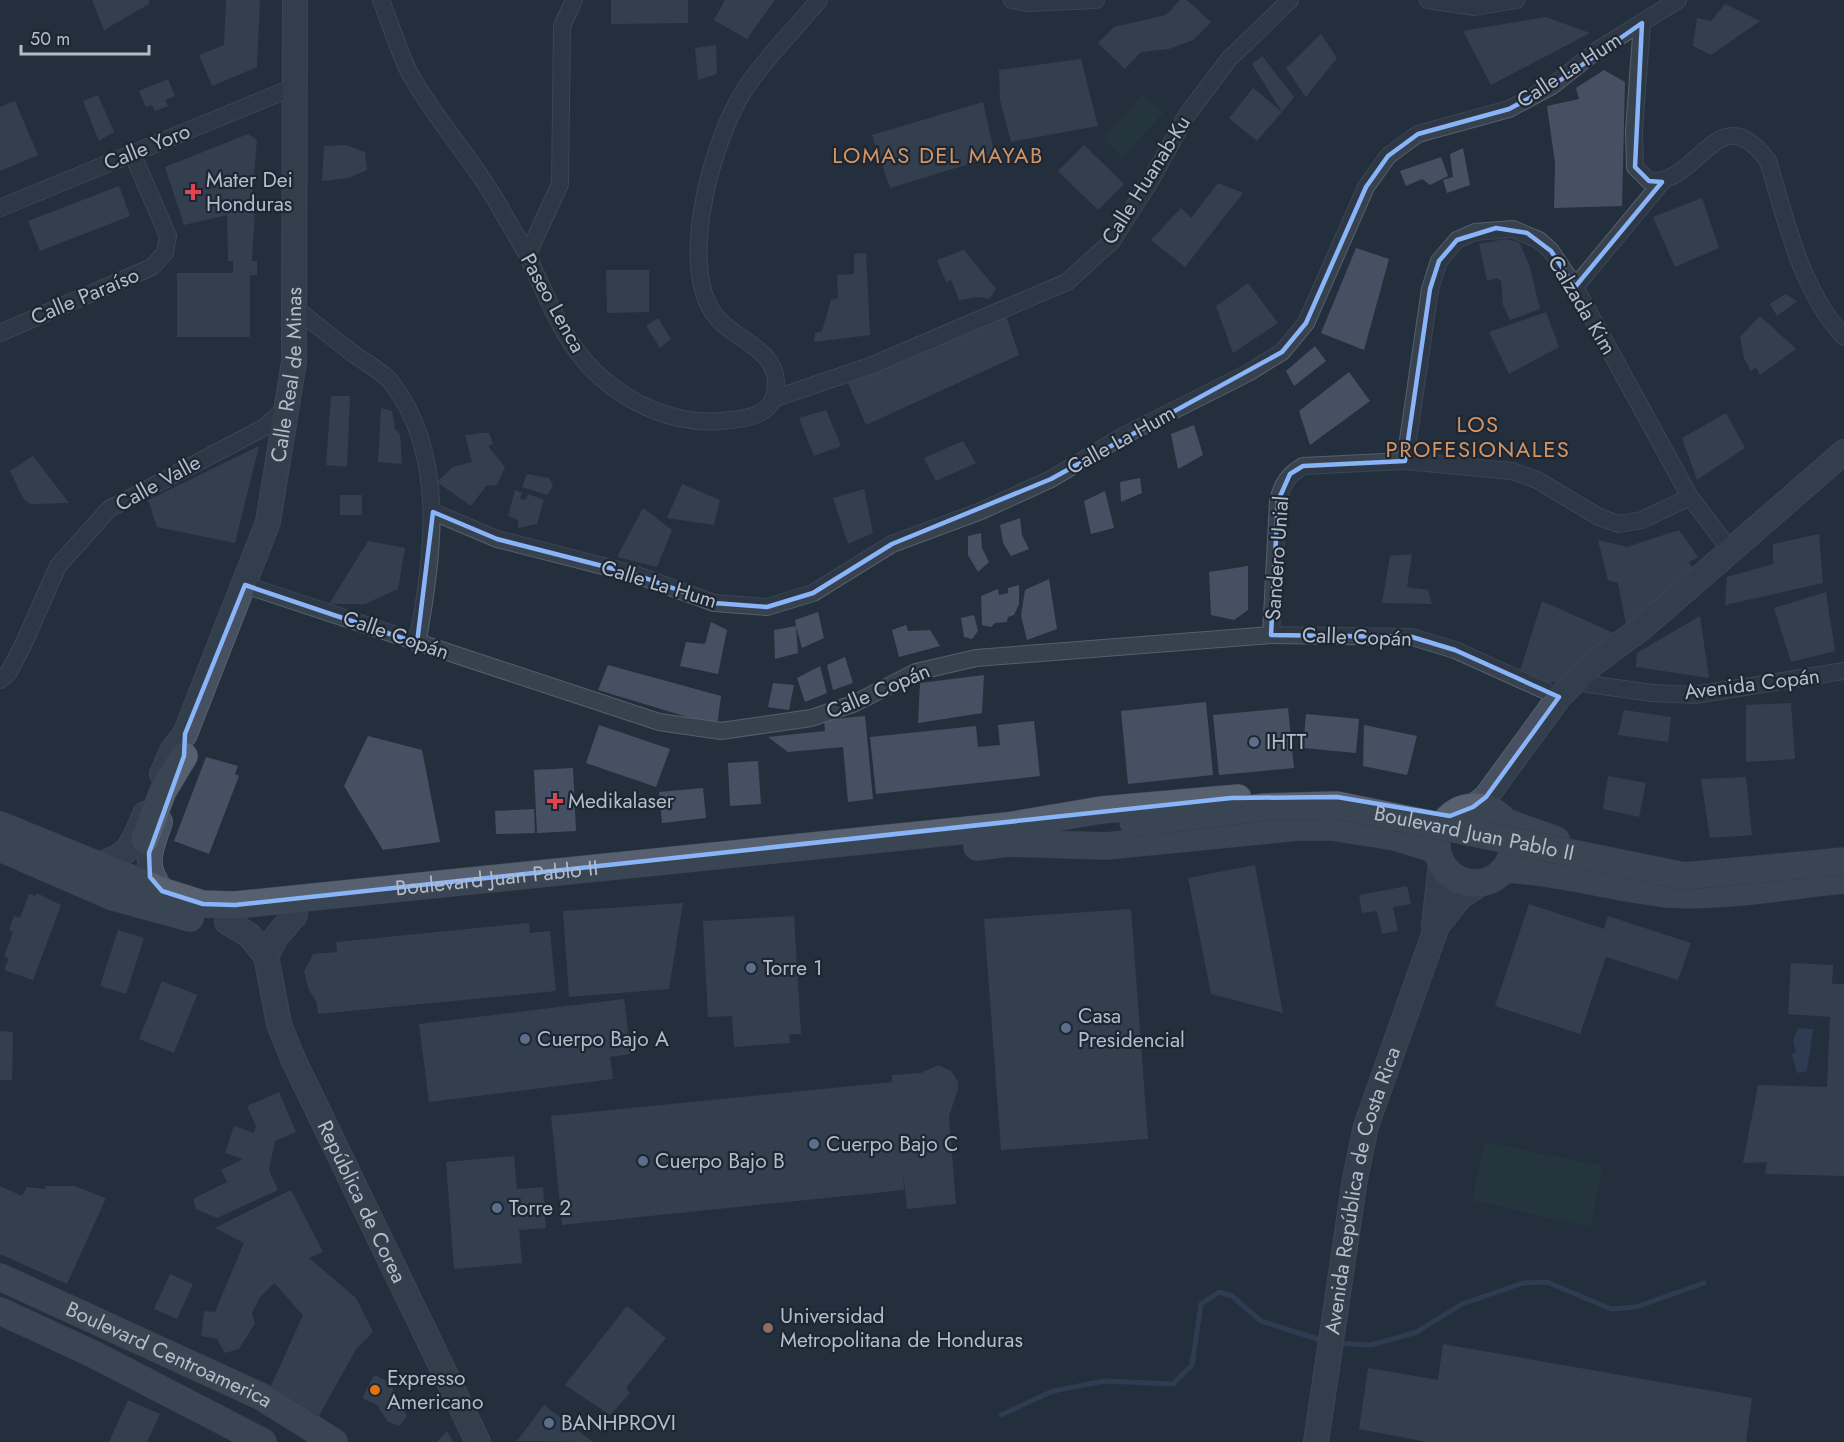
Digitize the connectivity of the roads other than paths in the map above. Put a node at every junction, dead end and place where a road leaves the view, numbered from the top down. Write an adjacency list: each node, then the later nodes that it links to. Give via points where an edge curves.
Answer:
1 (295, 0): 12 (street, Calle Real de Minas)
2 (381, 0): 16 (street, Paseo Lenca, via 409,72 496,200)
3 (574, 0): 16 (street, via 562,26 560,184)
4 (819, 0): 21 (street, via 746,87 726,121 700,225 704,293 713,314 769,361 774,375)
5 (1012, 0): 6 (street)
6 (1096, 0)
7 (1290, 0): 21 (street, Calle Huanab-Ku, via 1229,59 1186,116 1112,241 1067,282 870,366)
8 (1428, 0): 9 (street, via 1475,7)
9 (1516, 0)
10 (1678, 0): 11 (street, Calle La Hum)
11 (1642, 23): 14 (street, via 1635,167 1649,181); 26 (street, Calle La Hum, via 1596,51 1552,86 1518,104 1418,134 1388,156 1366,187 1306,323 1282,352 1051,478 981,511 892,544 813,593 767,607 714,603 634,574 497,539)
12 (294, 87): 13 (street, Calle Yoro); 18 (street, Calle Real de Minas)
13 (132, 153): 15 (street, Calle Yoro); 19 (street, Calle Paraíso, via 168,236 165,253 152,267)
14 (1662, 182): 17 (street); 20 (street, via 1721,137 1735,135 1758,147 1768,161 1812,292 1828,320)
15 (0, 208)
16 (527, 256): 21 (street, Paseo Lenca, via 577,351 594,371 652,411 691,422 750,418 765,411)
17 (1575, 287): 24 (street, Calzada Kim, via 1551,251 1520,231 1496,228 1475,232 1448,249 1439,261 1430,289); 25 (street, Calzada Kim)
18 (294, 306): 22 (street, Calle Real de Minas); 26 (street, via 391,381 413,418 422,446)
19 (0, 333)
20 (1844, 337)
21 (773, 399)
22 (289, 405): 28 (street, Calle Real de Minas, via 268,522); 33 (street, Calle Valle, via 265,427 109,509 58,566 23,645 9,672)
23 (1844, 452): 27 (street)
24 (1405, 460): 25 (street, Sandero Unial, via 1524,475 1619,524 1642,520); 30 (street, Sandero Unial, via 1318,464 1303,466 1290,474 1278,501)
25 (1690, 497): 27 (street, Calzada Kim)
26 (433, 512): 31 (street, via 431,554)
27 (1731, 551): 29 (street)
28 (244, 585): 31 (street, Calle Copán); 36 (street, Calle Real de Minas)
29 (1643, 627): 34 (street); 35 (street, via 1594,663)
30 (1271, 635): 31 (street, Calle Copán, via 953,662 916,672 833,712 720,732 659,722); 35 (street, Calle Copán, via 1412,636 1455,650)
31 (417, 643)
32 (1844, 671): 34 (street, Avenida Copán, via 1695,695)
33 (0, 680)
34 (1588, 684): 37 (street, via 1560,714 1500,800)
35 (1558, 697): 37 (street, via 1486,797)
36 (185, 745): 41 (main road); 46 (street, Calle Real de Minas, via 172,751 132,845 119,858); 49 (street, Calle Real de Minas, via 149,854 150,876)
37 (1481, 815): 39 (main road, Boulevard Juan Pablo II, via 1291,795 1101,810); 43 (main road, Boulevard Juan Pablo II, via 1561,841 1673,867 1705,868); 44 (main road, via 1440,832); 47 (main road, via 1514,846)
38 (0, 825): 46 (main road, Boulevard Juan Pablo II)
39 (1007, 835): 44 (main road, Boulevard Juan Pablo II, via 1106,846 1332,827 1395,837); 45 (main road, Boulevard Juan Pablo II, bridge, via 1265,807 1337,805 1684,876); 49 (main road, Boulevard Juan Pablo II, via 235,905 203,904); 50 (main road, Boulevard Juan Pablo II)
40 (0, 837): 46 (main road)
41 (145, 839)
42 (0, 848): 51 (main road, Boulevard Juan Pablo II, via 113,897 204,921)
43 (1844, 851)
44 (1439, 856): 47 (main road, via 1448,873 1458,880); 52 (street, Avenida República de Costa Rica, via 1438,902)
45 (1844, 861)
46 (87, 869): 49 (main road, Boulevard Juan Pablo II)
47 (1494, 876): 48 (main road, Boulevard Juan Pablo II, via 1560,874 1669,894); 52 (street, Avenida República de Costa Rica, via 1453,904 1437,926)
48 (1844, 880)
49 (162, 891)
50 (295, 915): 51 (main road, Boulevard Juan Pablo II); 53 (street, via 276,936)
51 (228, 922): 53 (street, via 249,935)
52 (1431, 944): 59 (street, Avenida República de Costa Rica, via 1366,1126)
53 (266, 956): 58 (street, República de Corea, via 279,1024 292,1059)
54 (0, 1277): 57 (main road, Boulevard Centroamerica, via 260,1396)
55 (0, 1311): 56 (main road, Boulevard Centroamerica)
56 (263, 1442)
57 (334, 1442)
58 (478, 1442)
59 (1316, 1442)

